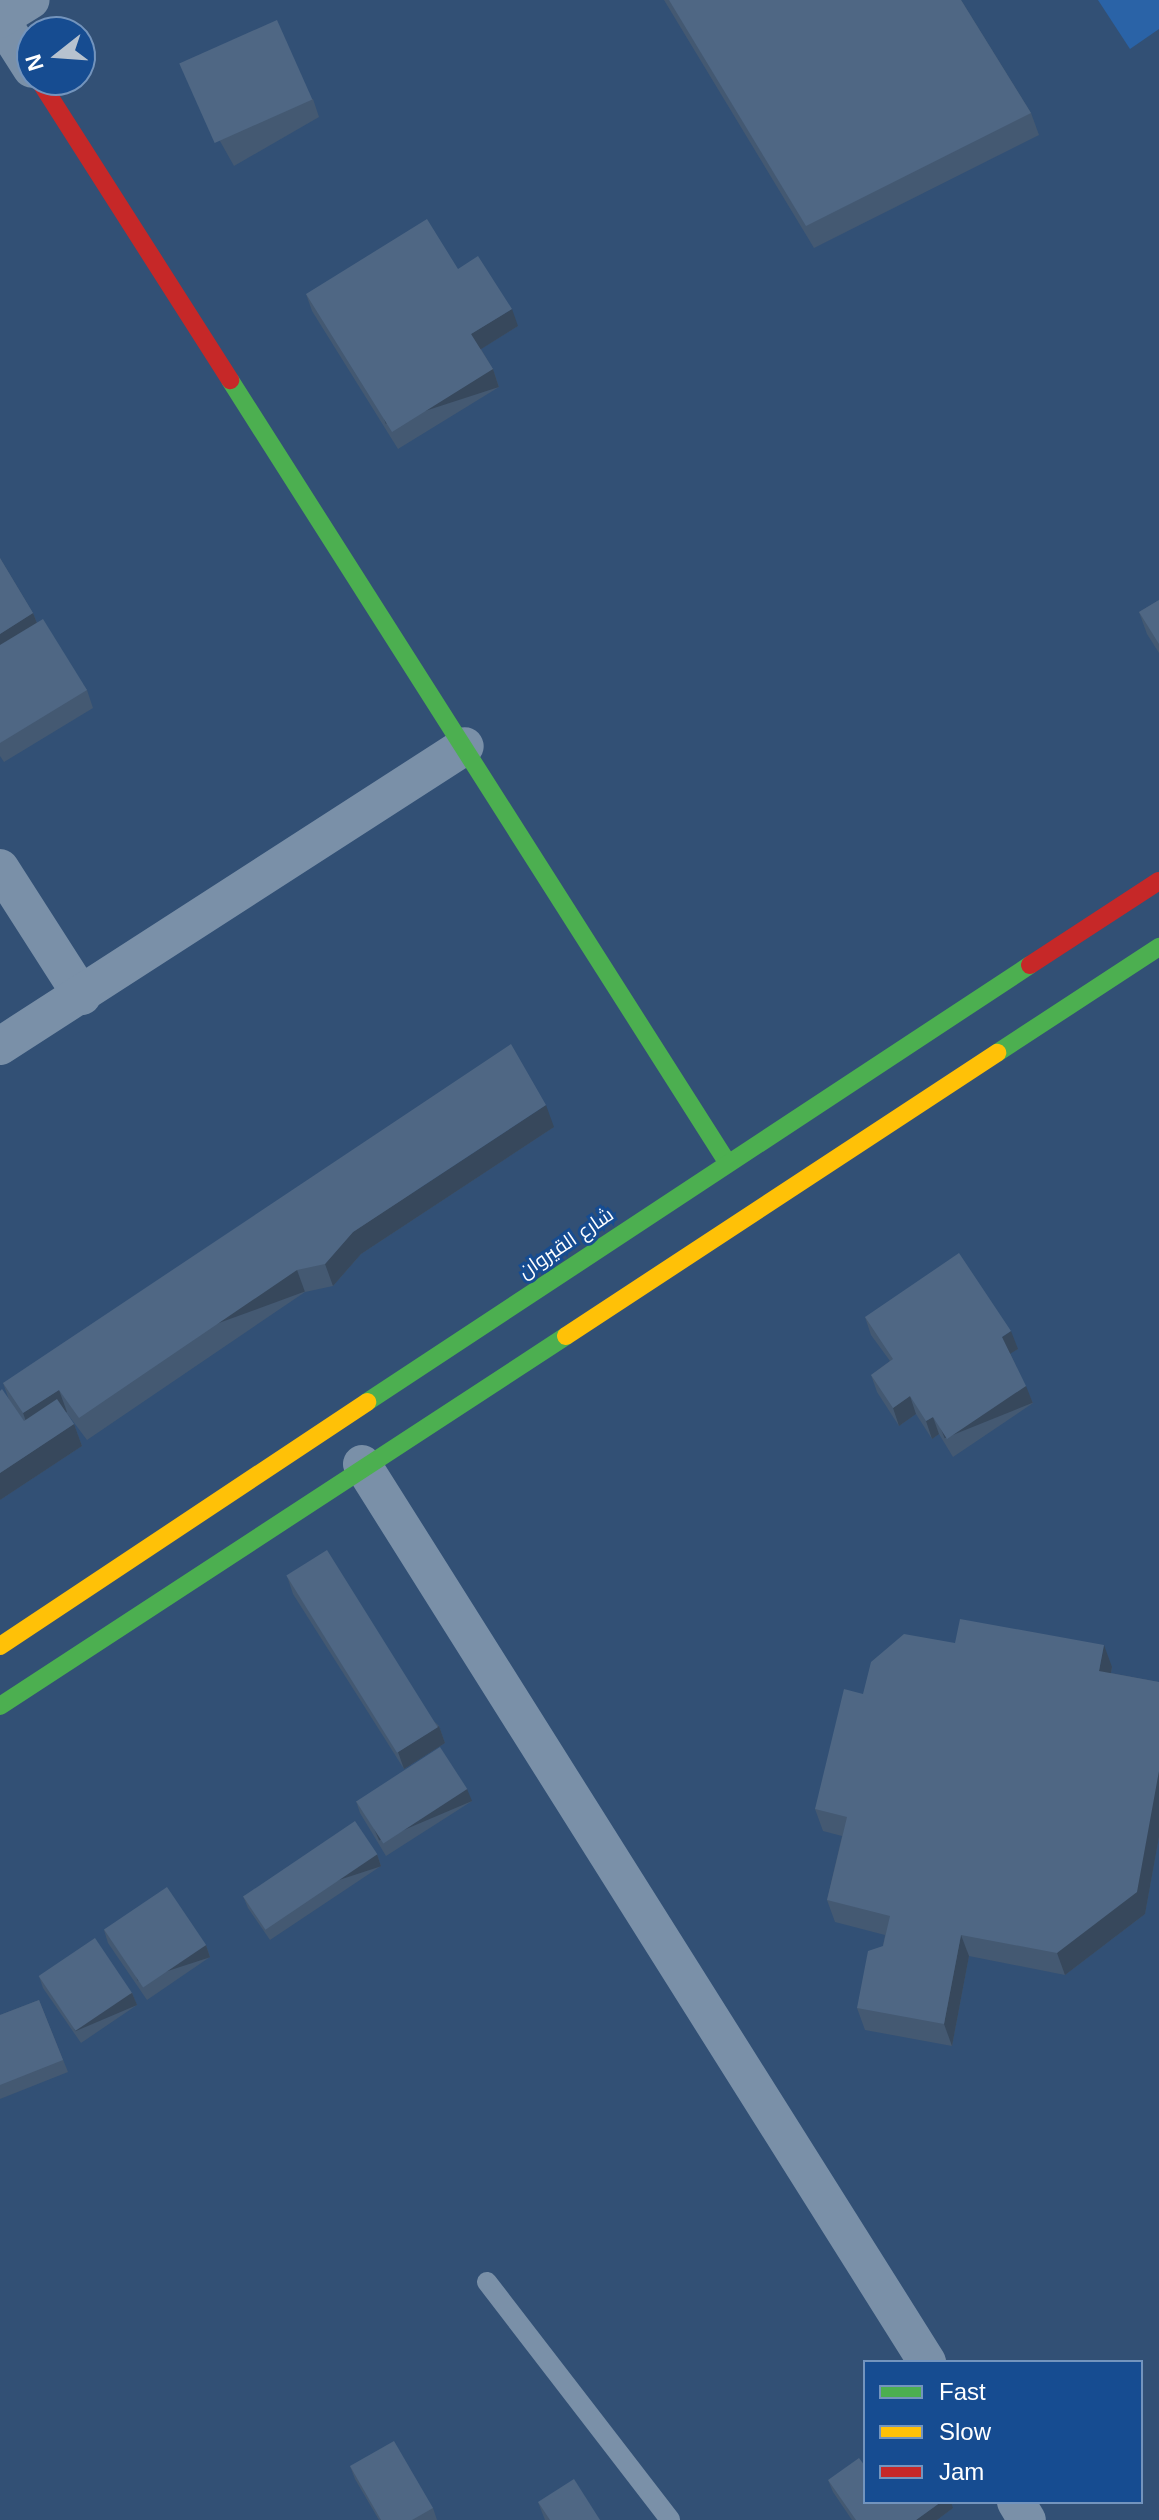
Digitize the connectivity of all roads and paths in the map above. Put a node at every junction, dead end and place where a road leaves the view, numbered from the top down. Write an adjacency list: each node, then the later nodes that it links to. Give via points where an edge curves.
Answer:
1 (30, 0): 2 (street)
2 (0, 19): 3 (street)
3 (16, 44)
4 (49, 96): 5 (main road)
5 (465, 746): 9 (street); 11 (main road)
6 (0, 868): 9 (street)
7 (1159, 881): 11 (main road, شارع القيروان)
8 (1159, 947): 12 (main road)
9 (82, 996): 10 (street)
10 (0, 1046)
11 (727, 1162): 13 (main road, شارع القيروان)
12 (362, 1464): 14 (main road); 16 (street)
13 (0, 1646)
14 (0, 1706)
15 (487, 2282): 17 (lane)
16 (926, 2360)
17 (670, 2520)

